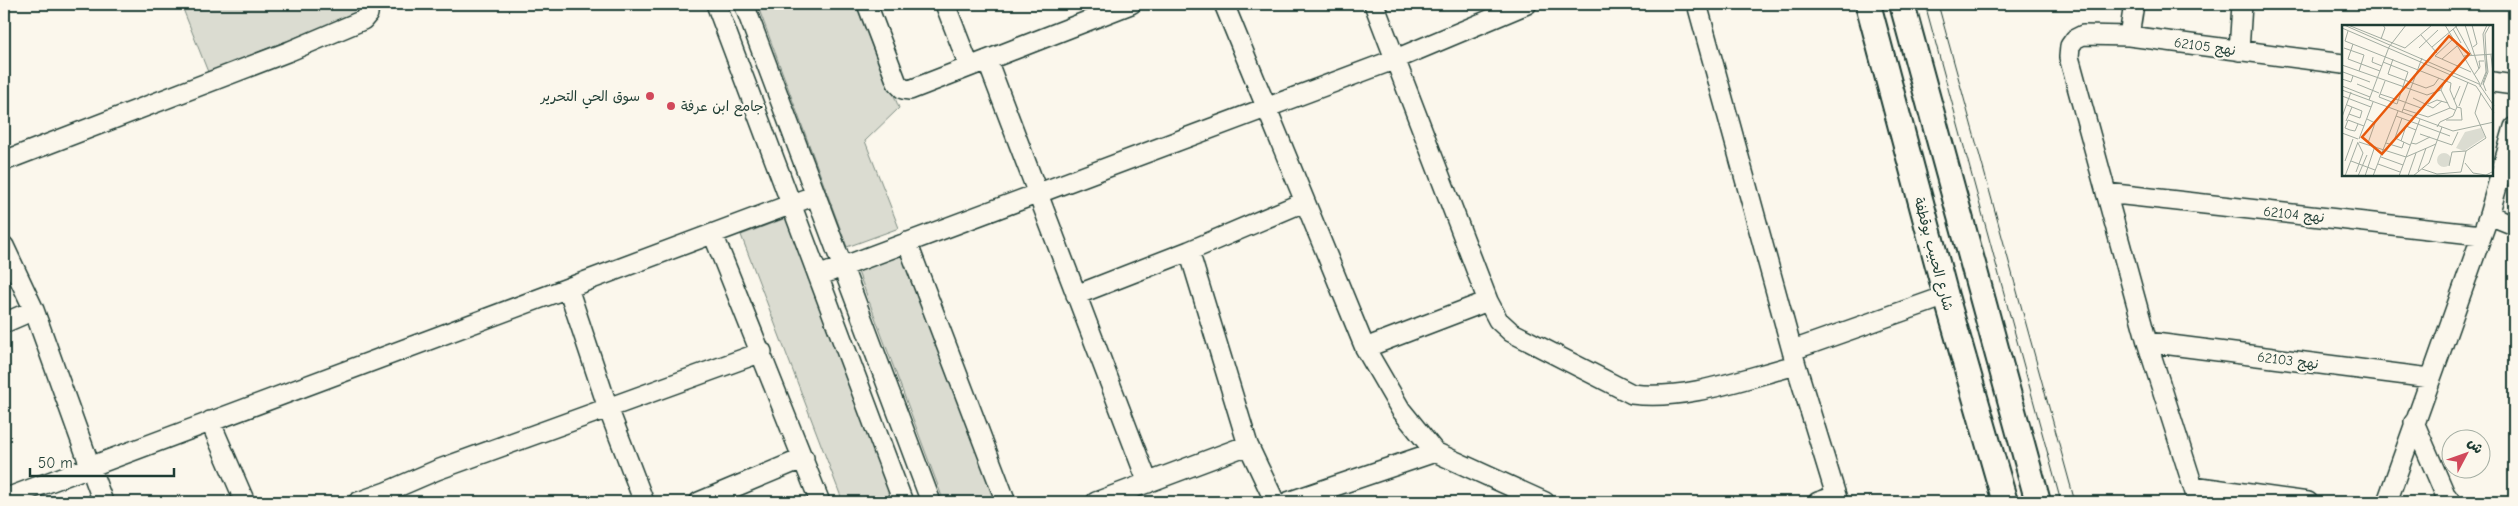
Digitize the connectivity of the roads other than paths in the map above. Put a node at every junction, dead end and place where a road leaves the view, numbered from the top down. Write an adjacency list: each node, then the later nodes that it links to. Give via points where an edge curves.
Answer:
1 (369, 4): 25 (street, via 368,14 363,20)
2 (716, 4): 30 (street)
3 (744, 4): 28 (street)
4 (867, 4): 20 (street, via 897,83 903,89 910,90)
5 (945, 4): 20 (street)
6 (1131, 4): 18 (street)
7 (1224, 4): 23 (street)
8 (1374, 4): 17 (street)
9 (1527, 4): 17 (street)
10 (1697, 4): 49 (street)
11 (1868, 4): 42 (main road, شارع الحبيب بوقطفة)
12 (1902, 4): 78 (main road)
13 (2134, 4): 15 (street)
14 (2242, 4): 16 (street)
15 (2129, 36): 16 (street, نهج 62105); 27 (street, نهج 62105, via 2083,35 2070,46 2069,57)
16 (2239, 51): 19 (street, نهج 62105)
17 (1396, 59): 23 (street); 43 (street)
18 (987, 60): 20 (street); 26 (street)
19 (2342, 64)
20 (969, 66)
21 (2493, 82): 22 (street)
22 (2514, 85)
23 (1267, 106): 26 (street); 29 (street)
24 (2514, 127): 31 (street)
25 (4, 161)
26 (1037, 193): 35 (street); 41 (street)
27 (2106, 193): 34 (street, نهج 62104); 46 (street)
28 (816, 195): 30 (street); 38 (street)
29 (1304, 202): 37 (street); 47 (street)
30 (791, 205): 33 (street); 39 (street)
31 (2489, 215): 32 (street); 34 (street)
32 (2514, 225)
33 (713, 234): 40 (street); 48 (street)
34 (2481, 235): 50 (street)
35 (907, 242): 38 (street); 71 (street)
36 (4, 246): 44 (street)
37 (1189, 251): 41 (street); 54 (street)
38 (843, 267): 39 (street); 70 (street)
39 (818, 276): 69 (street)
40 (568, 288): 51 (street); 52 (street)
41 (1076, 295): 58 (street)
42 (1946, 296): 49 (street); 77 (main road, شارع الحبيب بوقطفة)
43 (1488, 301): 47 (street); 49 (street, via 1498,320 1511,332 1632,394 1676,395)
44 (34, 310): 45 (street); 57 (street)
45 (4, 324)
46 (2147, 342): 50 (street, نهج 62103); 59 (street)
47 (1365, 348): 55 (street, via 1401,410)
48 (762, 352): 51 (street); 56 (street)
49 (1795, 357): 61 (street)
50 (2430, 378): 53 (street)
51 (608, 408): 60 (street, via 437,470); 66 (street)
52 (210, 421): 57 (street); 64 (street)
53 (2414, 422): 80 (street); 81 (street)
54 (1248, 445): 58 (street); 73 (street)
55 (1434, 452): 74 (street); 75 (street)
56 (804, 458): 67 (street); 68 (street)
57 (89, 466): 62 (street); 63 (street)
58 (1148, 484): 72 (street)
59 (2195, 494): 79 (street)
60 (387, 497): 65 (street)
61 (1837, 499): 76 (street)
62 (4, 500)
63 (103, 502)
64 (245, 502)
65 (358, 502)
66 (644, 502)
67 (699, 502)
68 (820, 502)
69 (904, 502)
70 (931, 502)
71 (1006, 502)
72 (1096, 502)
73 (1275, 502)
74 (1288, 502)
75 (1545, 502)
76 (1818, 502)
77 (2005, 502)
78 (2038, 502)
79 (2308, 502)
80 (2387, 502)
81 (2451, 502)

